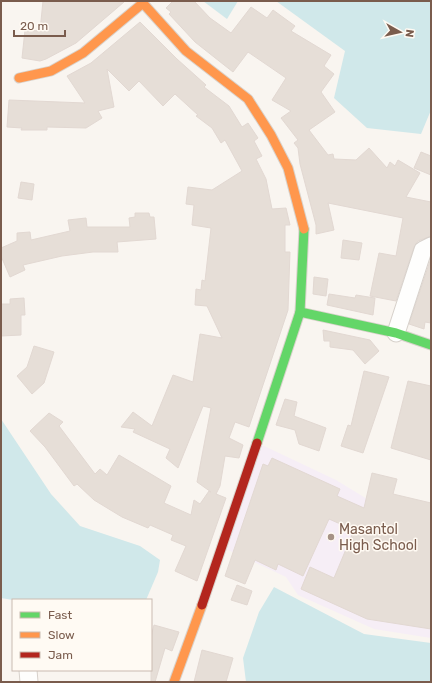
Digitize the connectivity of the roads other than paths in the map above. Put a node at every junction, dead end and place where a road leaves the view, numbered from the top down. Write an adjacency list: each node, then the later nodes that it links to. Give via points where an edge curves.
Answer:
1 (142, 2): 2 (street, via 83,53 51,71); 4 (street, via 186,51 248,99 272,135 288,168 304,228)
2 (19, 78)
3 (431, 246): 5 (street, via 424,250)
4 (300, 312): 5 (street); 8 (street, via 226,538)
5 (396, 333): 6 (street)
6 (431, 345)
7 (28, 671): 9 (street)
8 (175, 680)
9 (29, 682)

